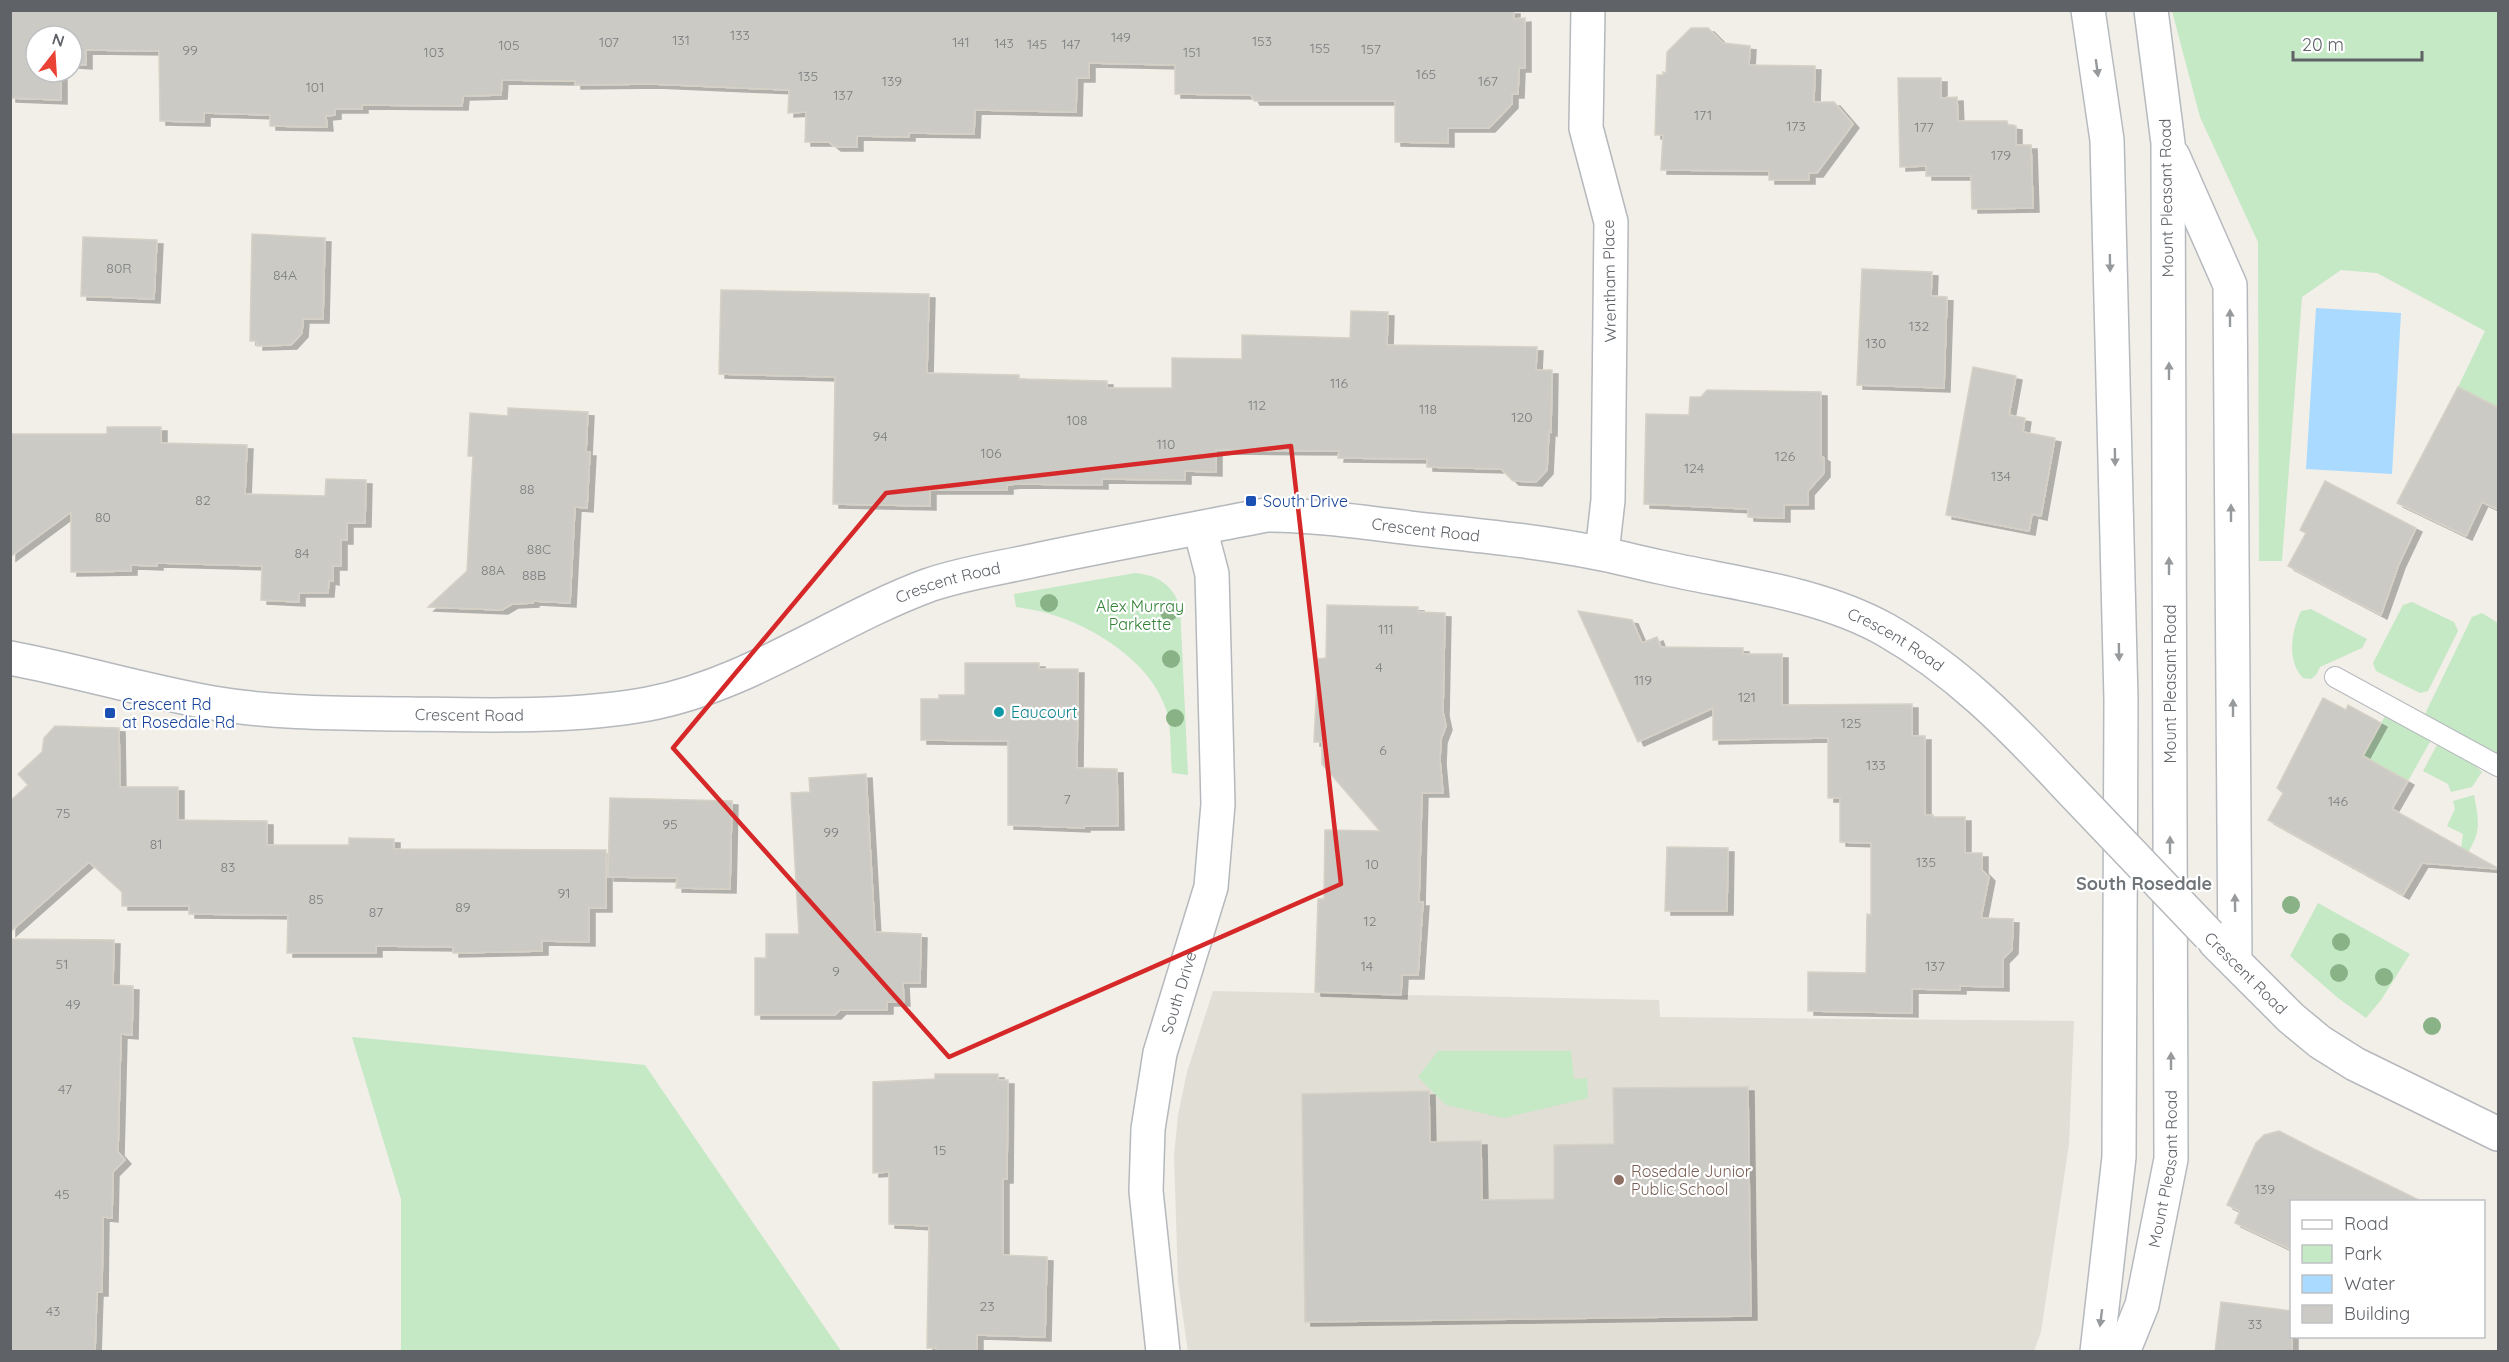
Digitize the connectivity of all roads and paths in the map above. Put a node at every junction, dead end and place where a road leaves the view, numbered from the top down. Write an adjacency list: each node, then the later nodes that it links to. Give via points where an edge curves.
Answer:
1 (1588, 10): 6 (street, Wrentham Place, via 1586,128 1611,222 1608,500)
2 (2088, 10): 13 (street, one-way to 13, via 2107,140 2121,700 2119,1156)
3 (2151, 10): 4 (street, Mount Pleasant Road)
4 (2168, 143): 10 (street, one-way to 4, via 2230,285); 14 (street, Mount Pleasant Road, one-way to 4, via 2142,1305 2171,1159)
5 (1200, 528): 6 (street, Crescent Road, via 1266,514 1296,515); 7 (street, Crescent Road, via 961,574 888,603 707,689 647,704 478,715 255,708 215,704); 12 (street, South Drive, via 1212,574 1218,804 1211,887 1160,1053 1148,1129 1146,1191)
6 (1602, 554): 10 (street, Crescent Road, bridge, via 1842,611 1884,629 1923,653 1996,711)
7 (10, 658)
8 (2335, 677): 9 (lane)
9 (2499, 766)
10 (2235, 962): 11 (street, Crescent Road, via 2320,1042 2355,1064)
11 (2499, 1134)
12 (1162, 1352)
13 (2097, 1352)
14 (2123, 1352)

